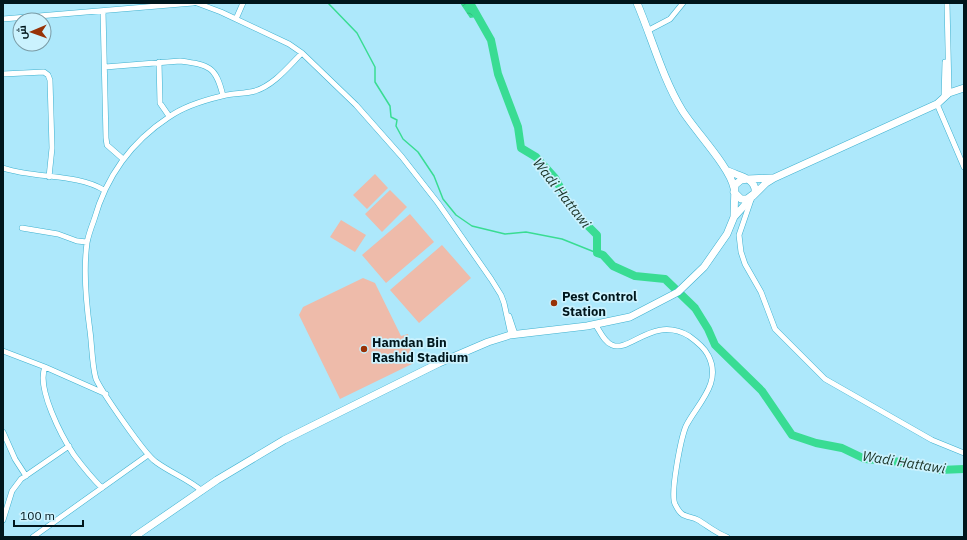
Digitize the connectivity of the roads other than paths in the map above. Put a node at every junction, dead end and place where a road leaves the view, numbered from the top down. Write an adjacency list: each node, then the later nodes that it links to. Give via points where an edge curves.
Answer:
1 (193, 3): 7 (street)
2 (197, 3): 10 (street)
3 (243, 3): 10 (street)
4 (637, 3): 11 (street)
5 (683, 3): 11 (street, via 670,18)
6 (946, 3): 18 (street)
7 (155, 4): 8 (street)
8 (102, 11): 9 (street); 14 (street)
9 (3, 19)
10 (236, 19): 12 (street, via 273,36)
11 (649, 30): 24 (street, via 668,82 682,109)
12 (302, 54): 17 (street, via 262,88); 35 (street, via 356,105 438,203 502,295)
13 (159, 62): 14 (street); 17 (street, via 180,61 214,71); 20 (street, via 160,103)
14 (105, 66): 21 (street, via 107,145)
15 (3, 74): 25 (street, via 44,72 48,75 52,148)
16 (964, 88): 18 (street)
17 (223, 96): 20 (street)
18 (947, 96): 19 (street)
19 (938, 104): 22 (street); 26 (street)
20 (169, 116): 21 (street)
21 (123, 159): 28 (street)
22 (964, 167)
23 (3, 168): 25 (street)
24 (727, 171): 27 (street); 29 (street)
25 (49, 177): 28 (street, via 83,180)
26 (774, 178): 27 (street); 30 (street)
27 (748, 179): 29 (street, via 740,180); 30 (street, via 755,186)
28 (104, 190): 33 (street)
29 (734, 190): 30 (street, via 741,199); 31 (street)
30 (752, 197): 31 (street); 43 (street, via 740,235 741,252 761,292 775,330 825,379 932,440)
31 (734, 217): 34 (street, via 704,267 678,292 630,317)
32 (22, 228): 33 (street)
33 (87, 242): 38 (street, via 85,276)
34 (595, 324): 35 (street); 51 (street, via 607,342 614,346 622,346 659,330 673,330 693,339 708,355 712,377 710,388 683,436 678,458 674,503 681,514 697,519)
35 (513, 334): 47 (street, via 438,363 284,440)
36 (3, 351): 37 (street)
37 (45, 367): 39 (street); 42 (street, via 45,392)
38 (95, 372): 39 (street, via 93,378); 40 (street, via 96,379)
39 (84, 383): 40 (street)
40 (106, 394): 44 (street)
41 (3, 432): 45 (street)
42 (68, 446): 45 (street); 46 (street)
43 (964, 453)
44 (148, 455): 46 (street); 47 (street)
45 (26, 476): 48 (street, via 12,491)
46 (102, 488): 49 (street)
47 (202, 491): 50 (street)
48 (3, 520)
49 (34, 537)
50 (134, 537)
51 (727, 537)

